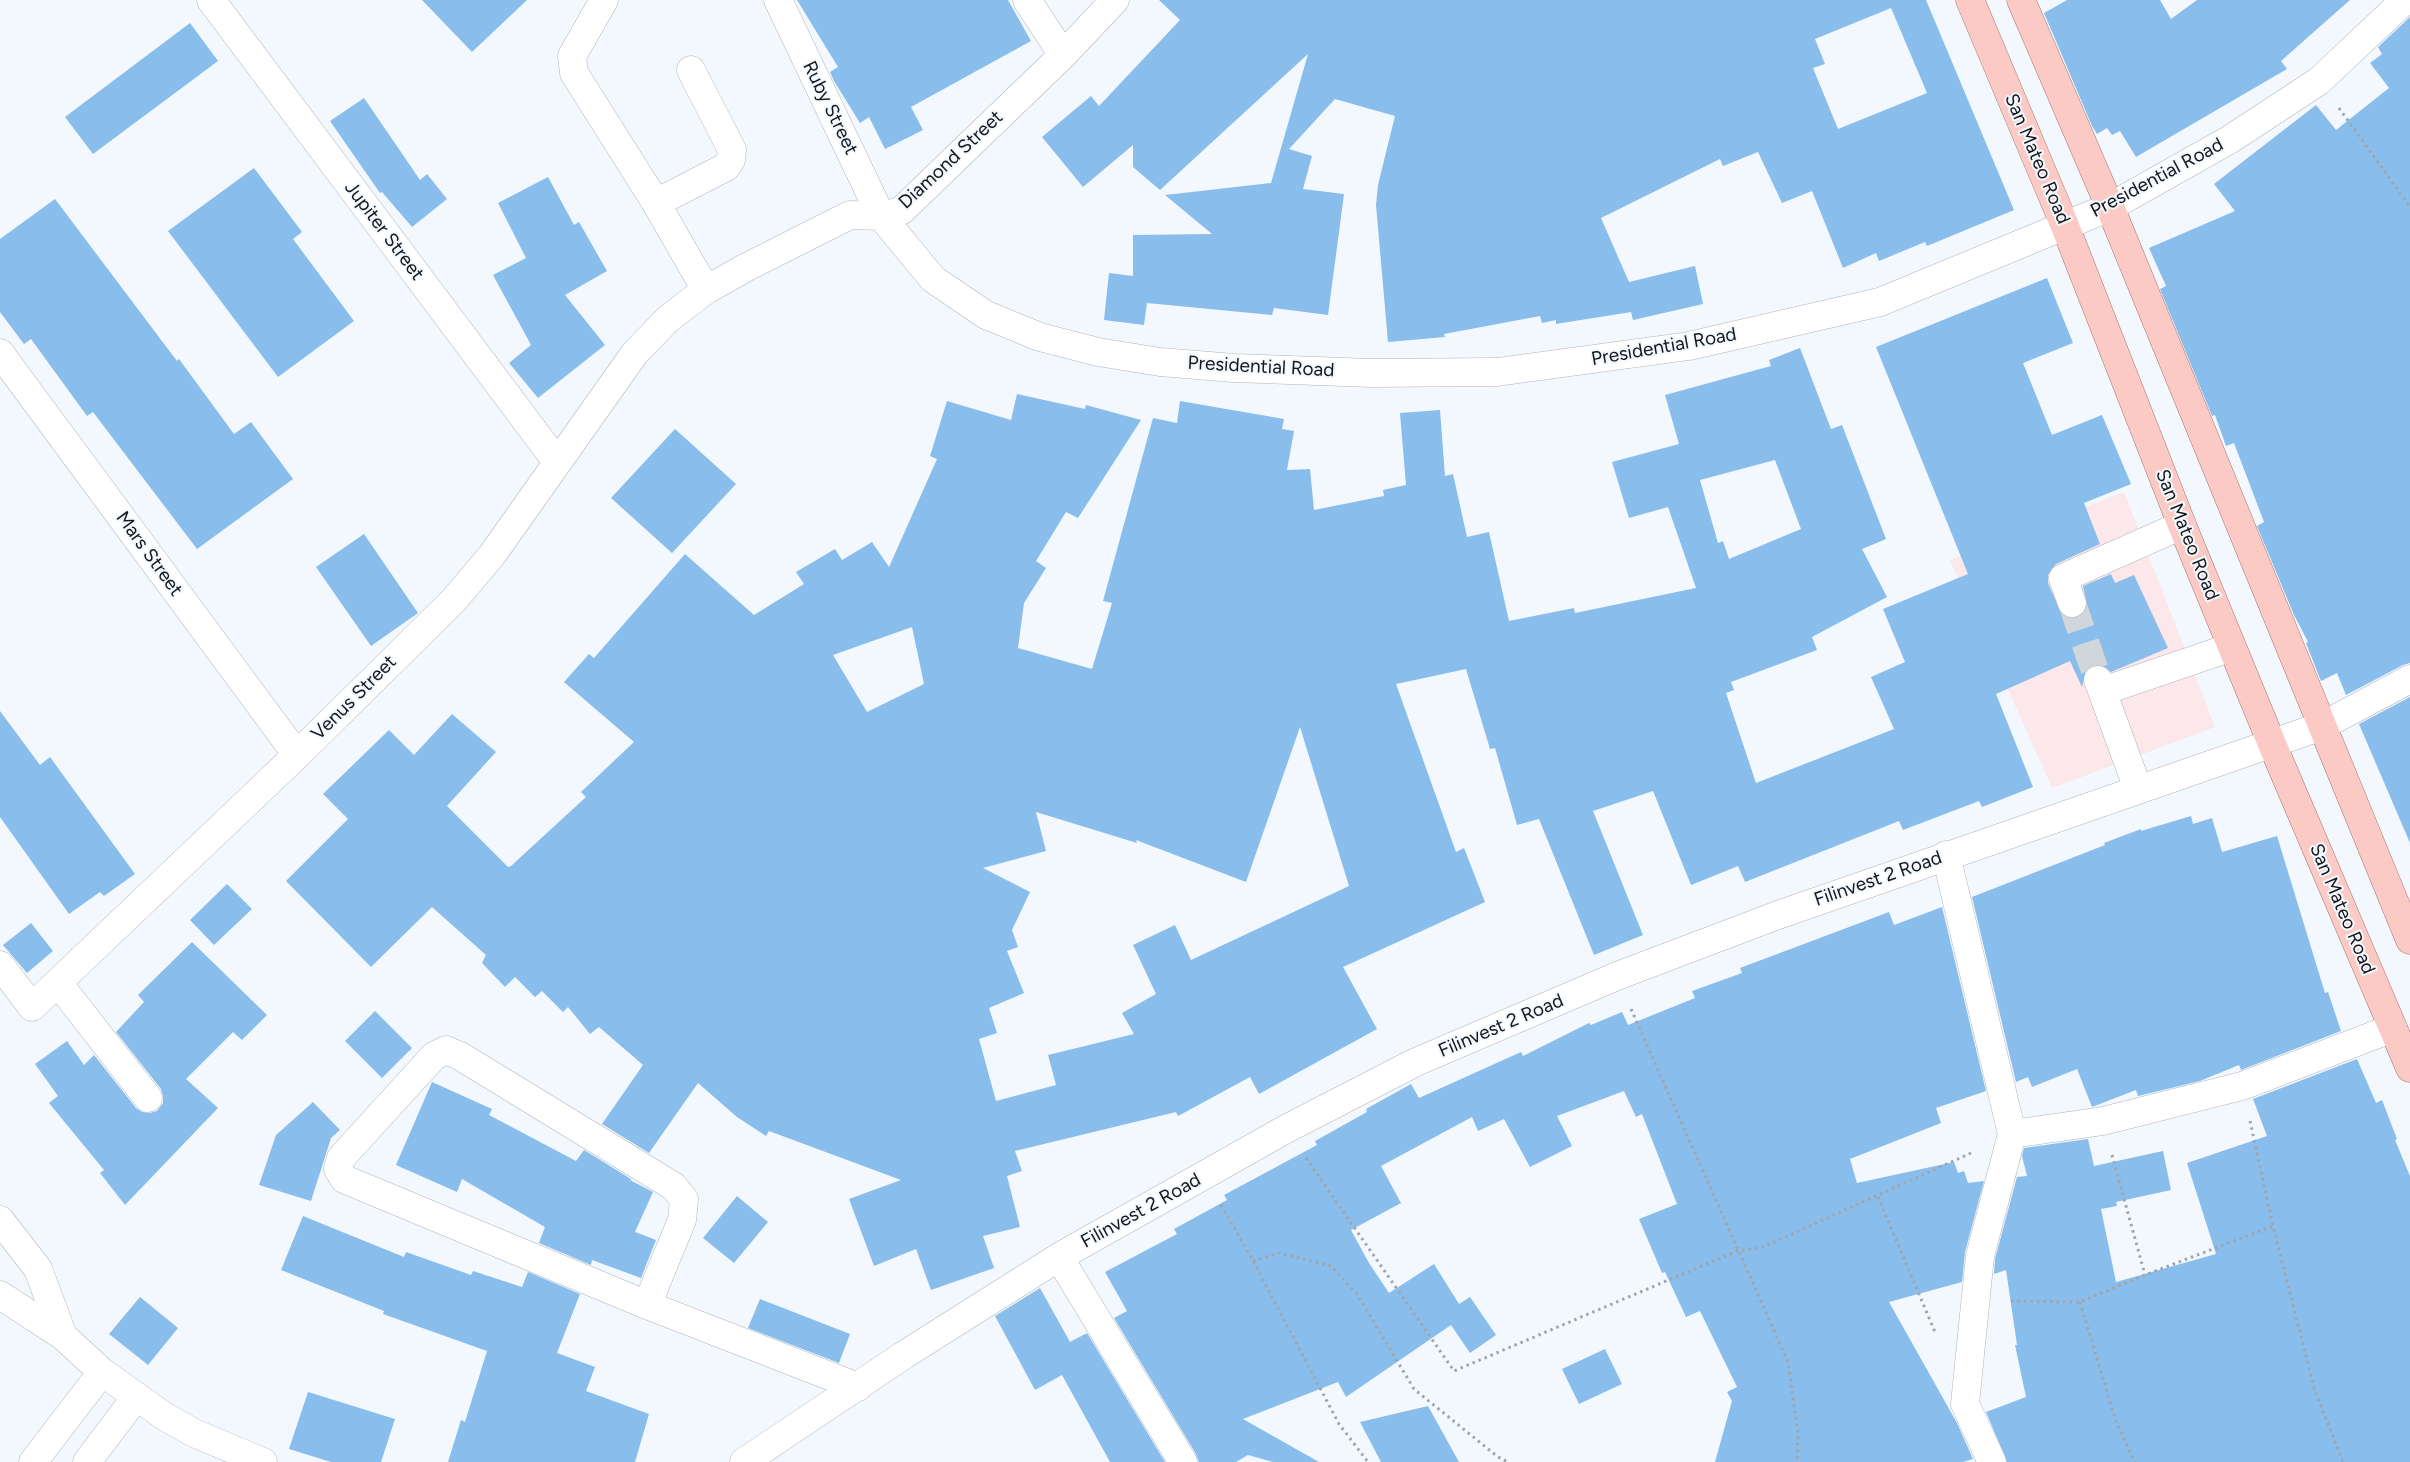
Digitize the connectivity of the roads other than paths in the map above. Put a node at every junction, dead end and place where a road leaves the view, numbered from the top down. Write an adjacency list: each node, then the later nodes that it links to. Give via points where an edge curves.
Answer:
1 (211, 0): 18 (street, Jupiter Street)
2 (604, 0): 11 (street, via 572,56 574,73)
3 (778, 0): 13 (street, Ruby Street)
4 (1027, 0): 9 (street)
5 (1115, 0): 9 (street, Diamond Street)
6 (1970, 0): 14 (main road, San Mateo Road)
7 (2021, 0): 12 (main road)
8 (2405, 0): 12 (street, Presidential Road, via 2319,81 2229,140)
9 (1063, 54): 13 (street, Diamond Street, via 900,210)
10 (691, 70): 11 (street, via 732,150 731,160 726,167)
11 (656, 203): 15 (street)
12 (2110, 208): 14 (street, Presidential Road); 23 (main road)
13 (881, 216): 14 (street, Presidential Road, via 932,279 986,315 1040,336 1098,352 1160,362 1372,373 1497,372 1689,346 1880,302); 15 (street, Diamond Street, via 850,215)
14 (2065, 226): 19 (main road, San Mateo Road)
15 (706, 290): 17 (street, Diamond Street, via 668,319)
16 (0, 353): 25 (street, Mars Street)
17 (635, 353): 18 (street, Venus Street)
18 (557, 462): 25 (street, Venus Street, via 492,555 454,600)
19 (2182, 525): 20 (street, via 2063,578); 21 (main road, San Mateo Road)
20 (2072, 603)
21 (2232, 647): 24 (main road, San Mateo Road); 26 (street, via 2100,685)
22 (2410, 679): 23 (street, Filinvest 2 Road)
23 (2322, 726): 24 (street, Filinvest 2 Road); 28 (main road)
24 (2272, 744): 26 (street, Filinvest 2 Road); 31 (main road, San Mateo Road)
25 (297, 755): 30 (street, Venus Street)
26 (2138, 789): 27 (street, Filinvest 2 Road)
27 (1946, 855): 34 (street); 36 (street, Filinvest 2 Road, via 1617,976 1416,1062 1286,1129)
28 (2409, 934)
29 (0, 965): 30 (street, Venus Street, via 32,1008)
30 (58, 983): 33 (street)
31 (2393, 1028): 32 (main road, San Mateo Road); 34 (street, via 2242,1086 2103,1121)
32 (2410, 1068)
33 (148, 1098)
34 (2012, 1134): 48 (street, via 1980,1256 1965,1404)
35 (0, 1220): 39 (street, via 38,1269)
36 (1059, 1257): 41 (street, Filinvest 2 Road); 47 (street)
37 (0, 1295): 39 (street)
38 (647, 1305): 38 (street, via 344,1179 338,1169 341,1158 434,1056 446,1050 460,1056 673,1186 684,1199 682,1220); 41 (street)
39 (63, 1336): 40 (street)
40 (102, 1372): 42 (street); 43 (street)
41 (858, 1387): 46 (street, Filinvest 2 Road)
42 (136, 1397): 44 (street); 45 (street, via 194,1433)
43 (33, 1462)
44 (87, 1462)
45 (263, 1462)
46 (744, 1462)
47 (1183, 1462)
48 (1992, 1462)

